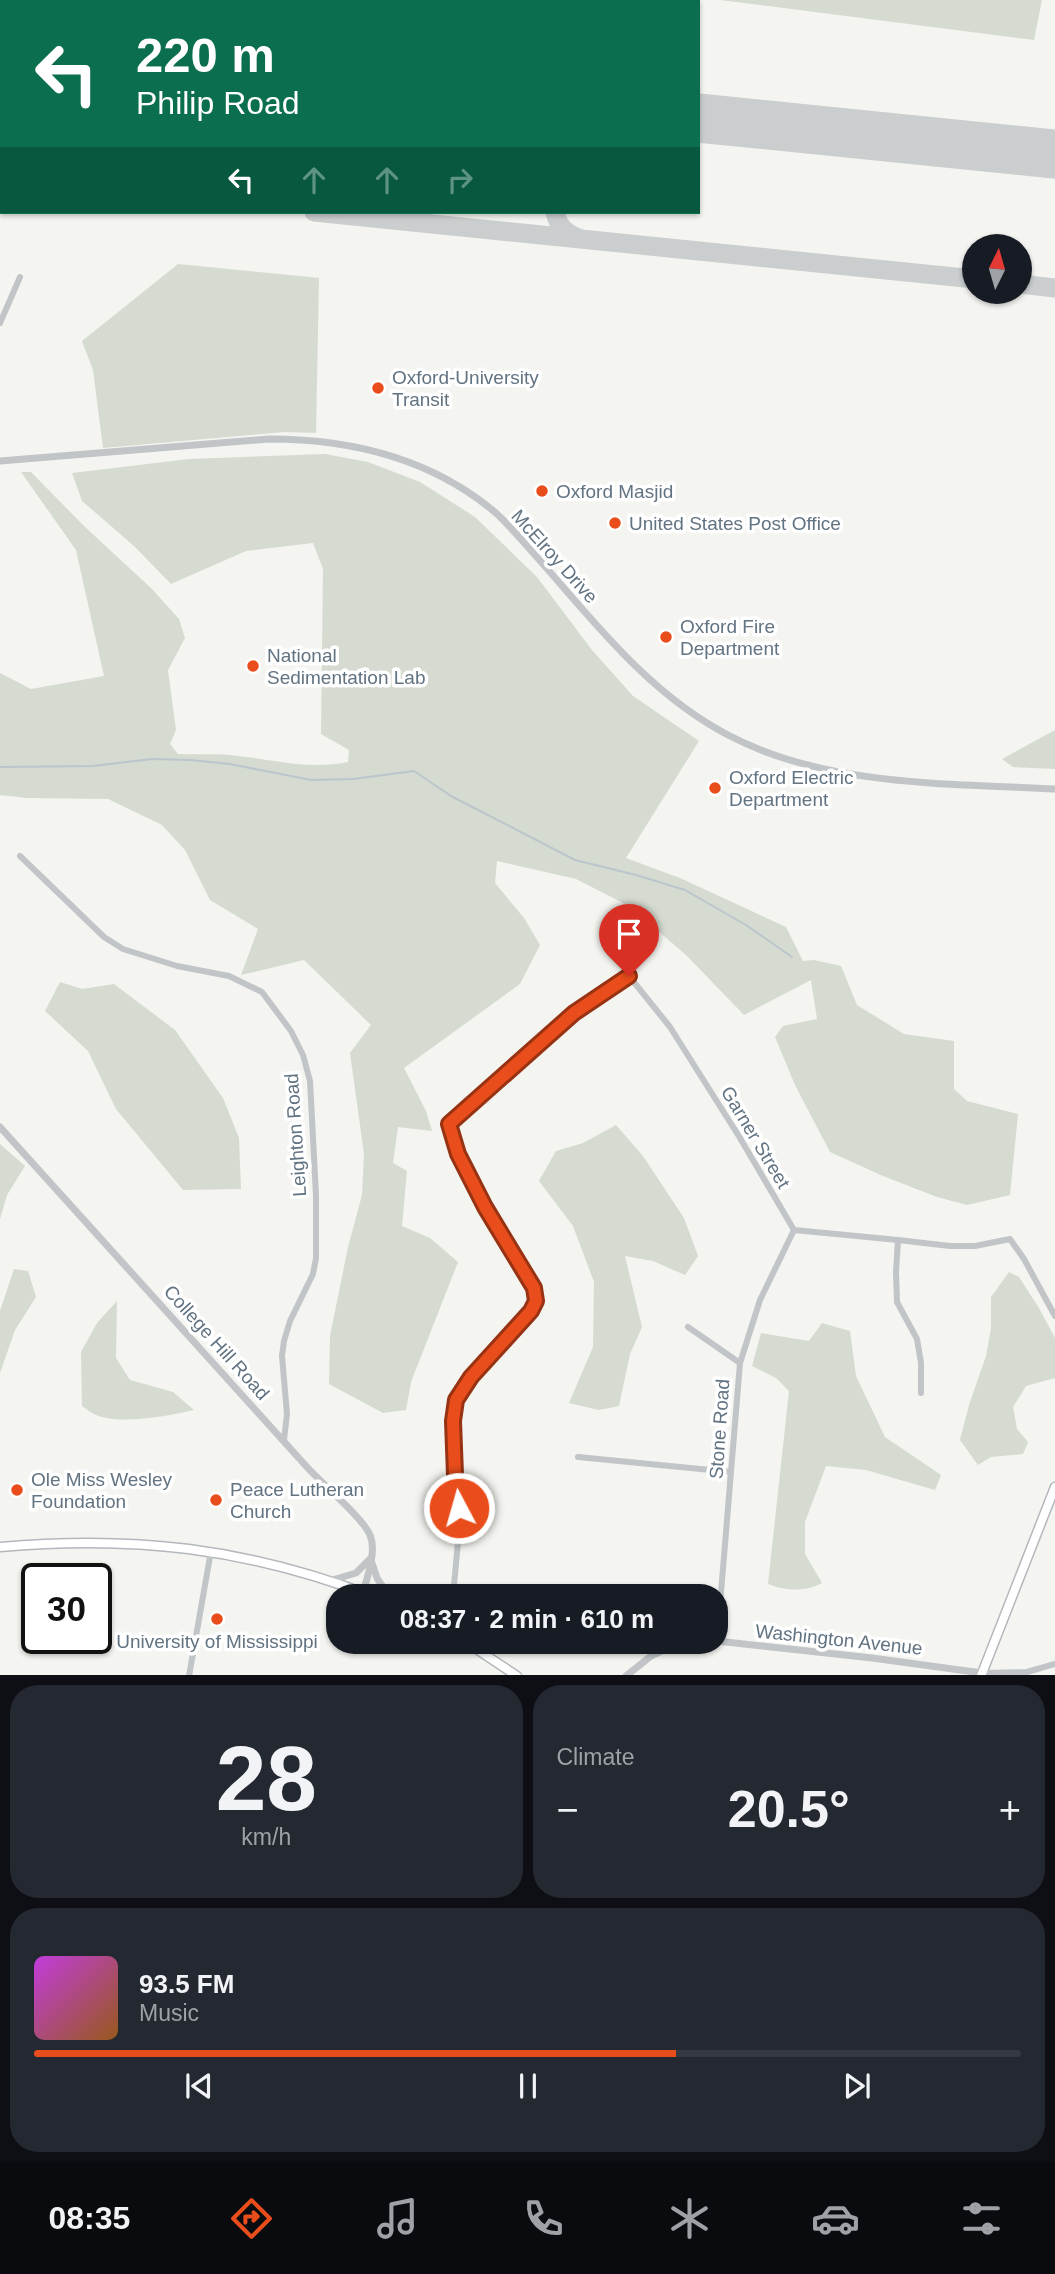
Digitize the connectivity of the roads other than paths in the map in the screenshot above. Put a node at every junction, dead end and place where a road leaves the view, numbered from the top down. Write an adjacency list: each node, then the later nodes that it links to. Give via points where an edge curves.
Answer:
1 (20, 277): 2 (street)
2 (0, 323)
3 (0, 461): 4 (street, McElroy Drive, via 269,439 305,439 371,449 452,482 495,513 654,684 729,736 824,770 889,779)
4 (1055, 789)
5 (20, 856): 13 (street, Leighton Road, via 104,937 123,949 229,976 262,992 303,1055 310,1081 316,1258 284,1341)
6 (0, 1127): 13 (street, College Hill Road)
7 (794, 1230): 8 (street); 11 (street, Stone Road, via 760,1300); 24 (street, Garner Street, via 670,1027 629,976 574,1013 449,1124 479,1197 534,1288 536,1301 456,1400 459,1531)
8 (898, 1240): 9 (street, via 982,1246 1010,1239); 12 (street, via 897,1302 917,1339)
9 (1055, 1316)
10 (688, 1327): 11 (street)
11 (740, 1363): 15 (street, Stone Road)
12 (921, 1393)
13 (285, 1440): 19 (street, College Hill Road, via 363,1524 373,1548)
14 (578, 1457): 15 (street)
15 (731, 1472): 25 (street, Stone Road)
16 (1055, 1487): 30 (main road)
17 (0, 1547): 18 (main road, via 96,1542)
18 (211, 1551): 20 (main road); 31 (street)
19 (371, 1559): 20 (street, via 356,1573); 22 (street, College Hill Road); 23 (street)
20 (328, 1581): 21 (main road)
21 (337, 1584)
22 (369, 1584)
23 (381, 1584)
24 (454, 1584)
25 (722, 1584)
26 (728, 1643): 30 (street, Washington Avenue)
27 (485, 1654): 32 (main road)
28 (654, 1654): 33 (street, Washington Avenue)
29 (1055, 1664): 30 (street, Washington Avenue, via 1027,1672)
30 (982, 1674)
31 (190, 1675)
32 (517, 1675)
33 (626, 1675)

